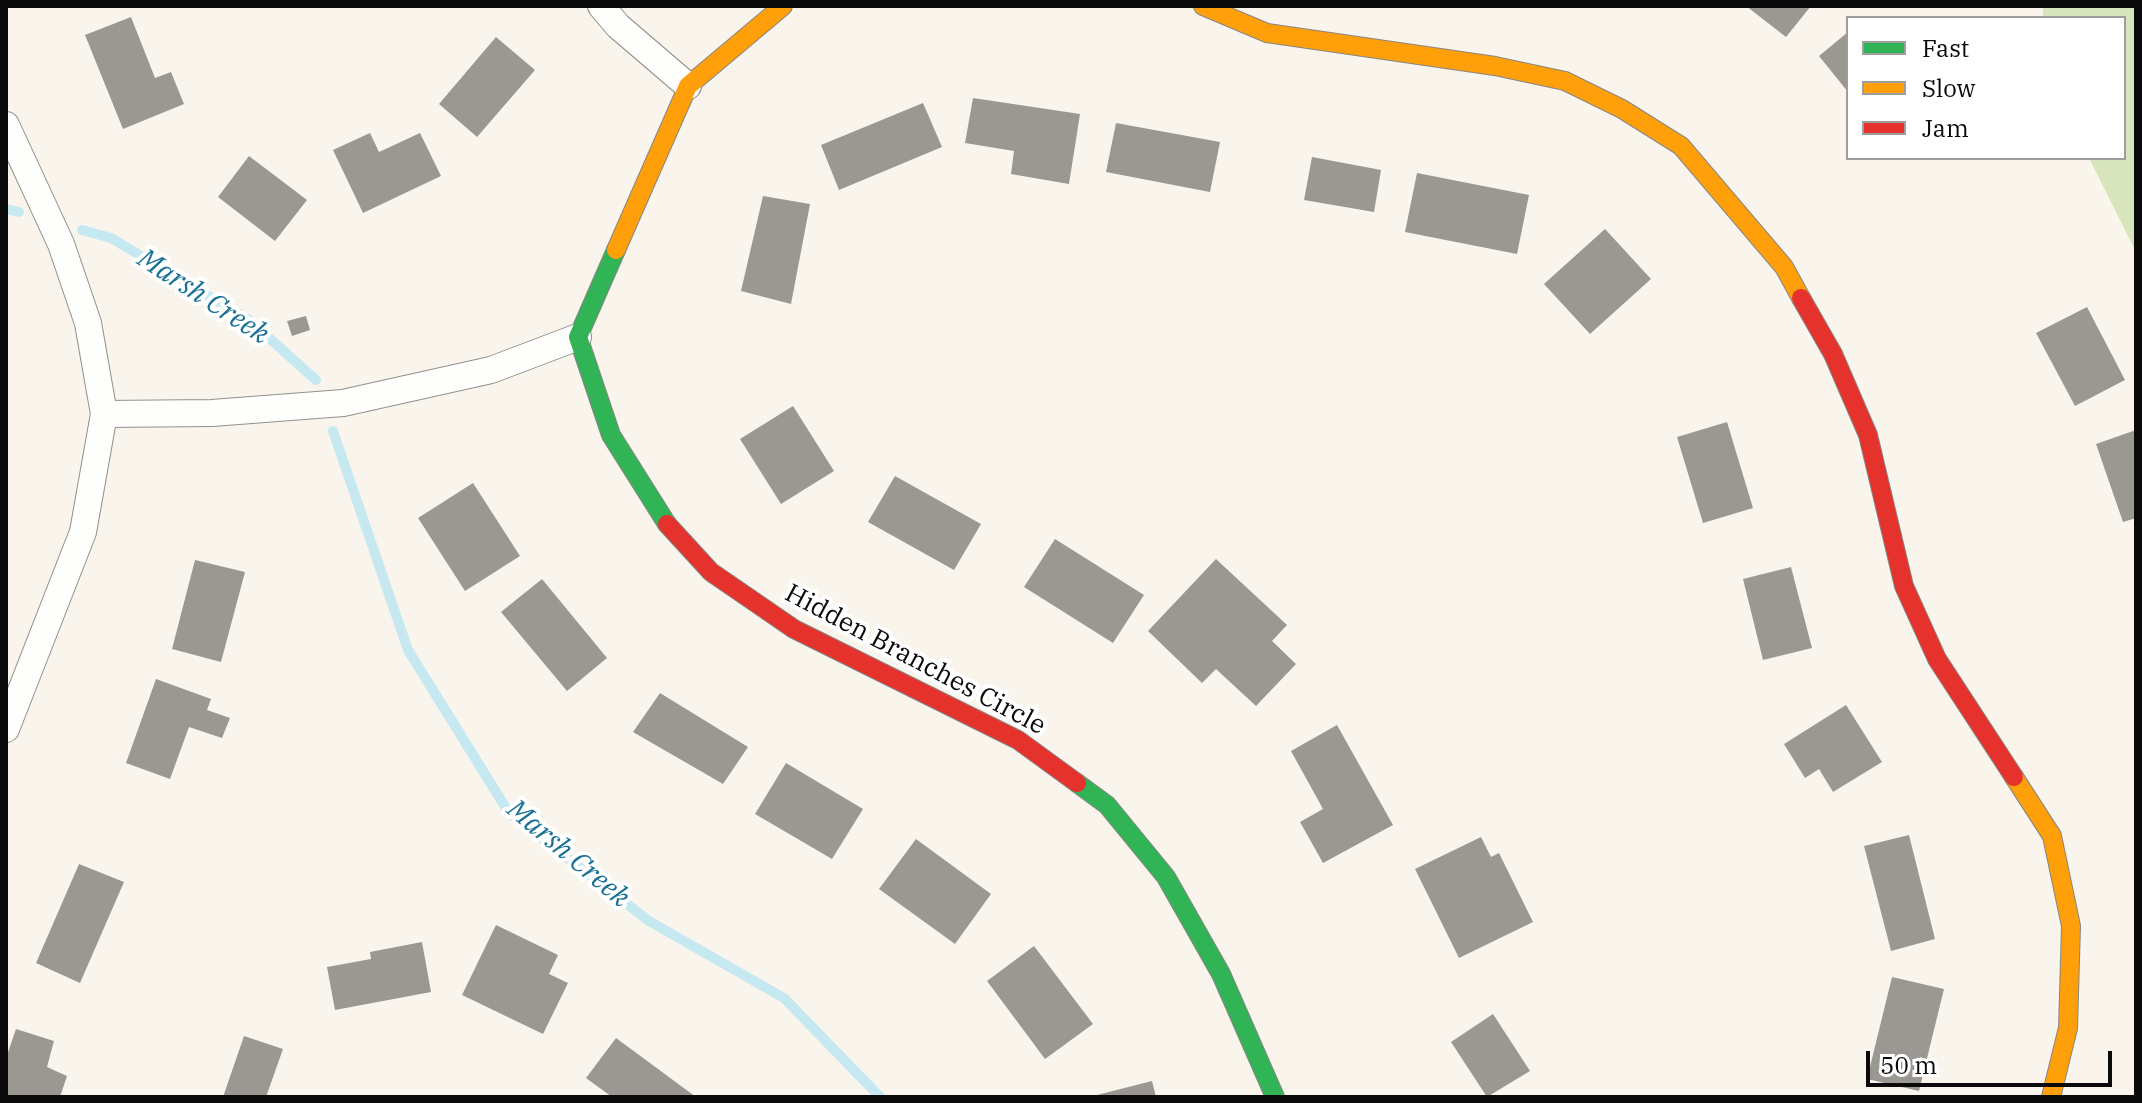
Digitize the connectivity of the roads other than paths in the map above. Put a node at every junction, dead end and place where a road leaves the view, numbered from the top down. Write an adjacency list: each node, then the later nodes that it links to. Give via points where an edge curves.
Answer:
1 (601, 6): 4 (street)
2 (783, 6): 4 (street)
3 (1203, 6): 10 (street, via 1267,33 1565,81 1681,146 1784,267 1833,354 1868,435 1904,586 1937,659 2052,836 2071,926 2068,1028)
4 (688, 86): 6 (street)
5 (6, 125): 7 (street, via 61,244 88,323)
6 (578, 337): 7 (street, via 491,370 343,403); 9 (street, Hidden Branches Circle, via 611,435 667,525 711,572 794,629 1018,740 1107,805 1166,877 1221,974)
7 (104, 414): 8 (street, via 83,532)
8 (6, 729)
9 (1275, 1097)
10 (2051, 1097)

